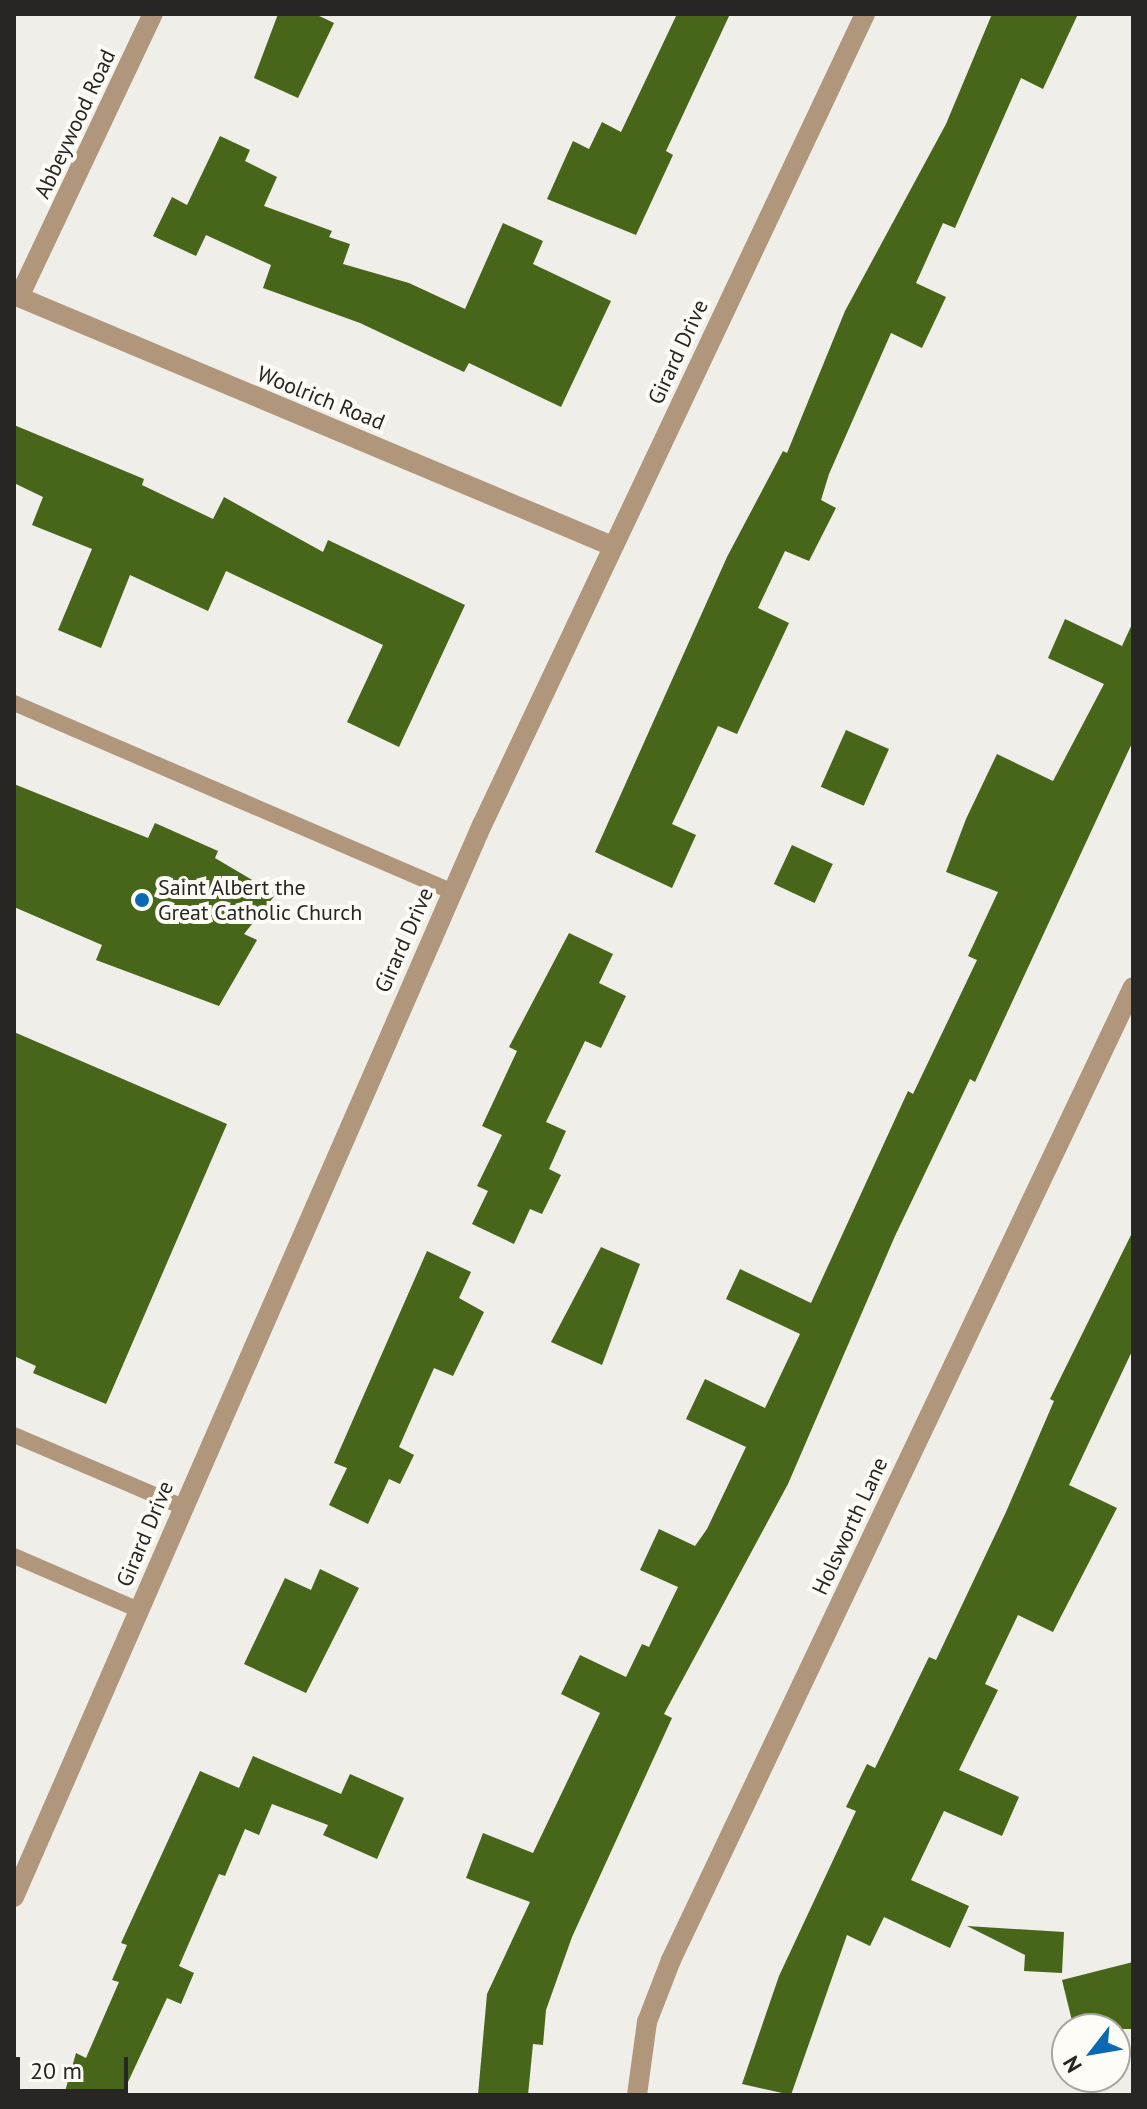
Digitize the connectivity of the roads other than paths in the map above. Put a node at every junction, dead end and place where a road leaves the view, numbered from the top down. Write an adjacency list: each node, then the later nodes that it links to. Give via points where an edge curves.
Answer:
1 (153, 14): 3 (street, Abbeywood Road)
2 (865, 14): 4 (street, Girard Drive)
3 (16, 296): 4 (street, Woolrich Road)
4 (610, 545): 6 (street, Girard Drive)
5 (14, 703): 6 (lane)
6 (452, 892): 9 (street, Girard Drive)
7 (1133, 987): 13 (street, Holsworth Lane, via 671,1960 647,2022)
8 (14, 1435): 9 (lane)
9 (183, 1507): 11 (street, Girard Drive)
10 (14, 1556): 11 (lane)
11 (139, 1610): 12 (street, Girard Drive)
12 (14, 1897)
13 (637, 2095)

